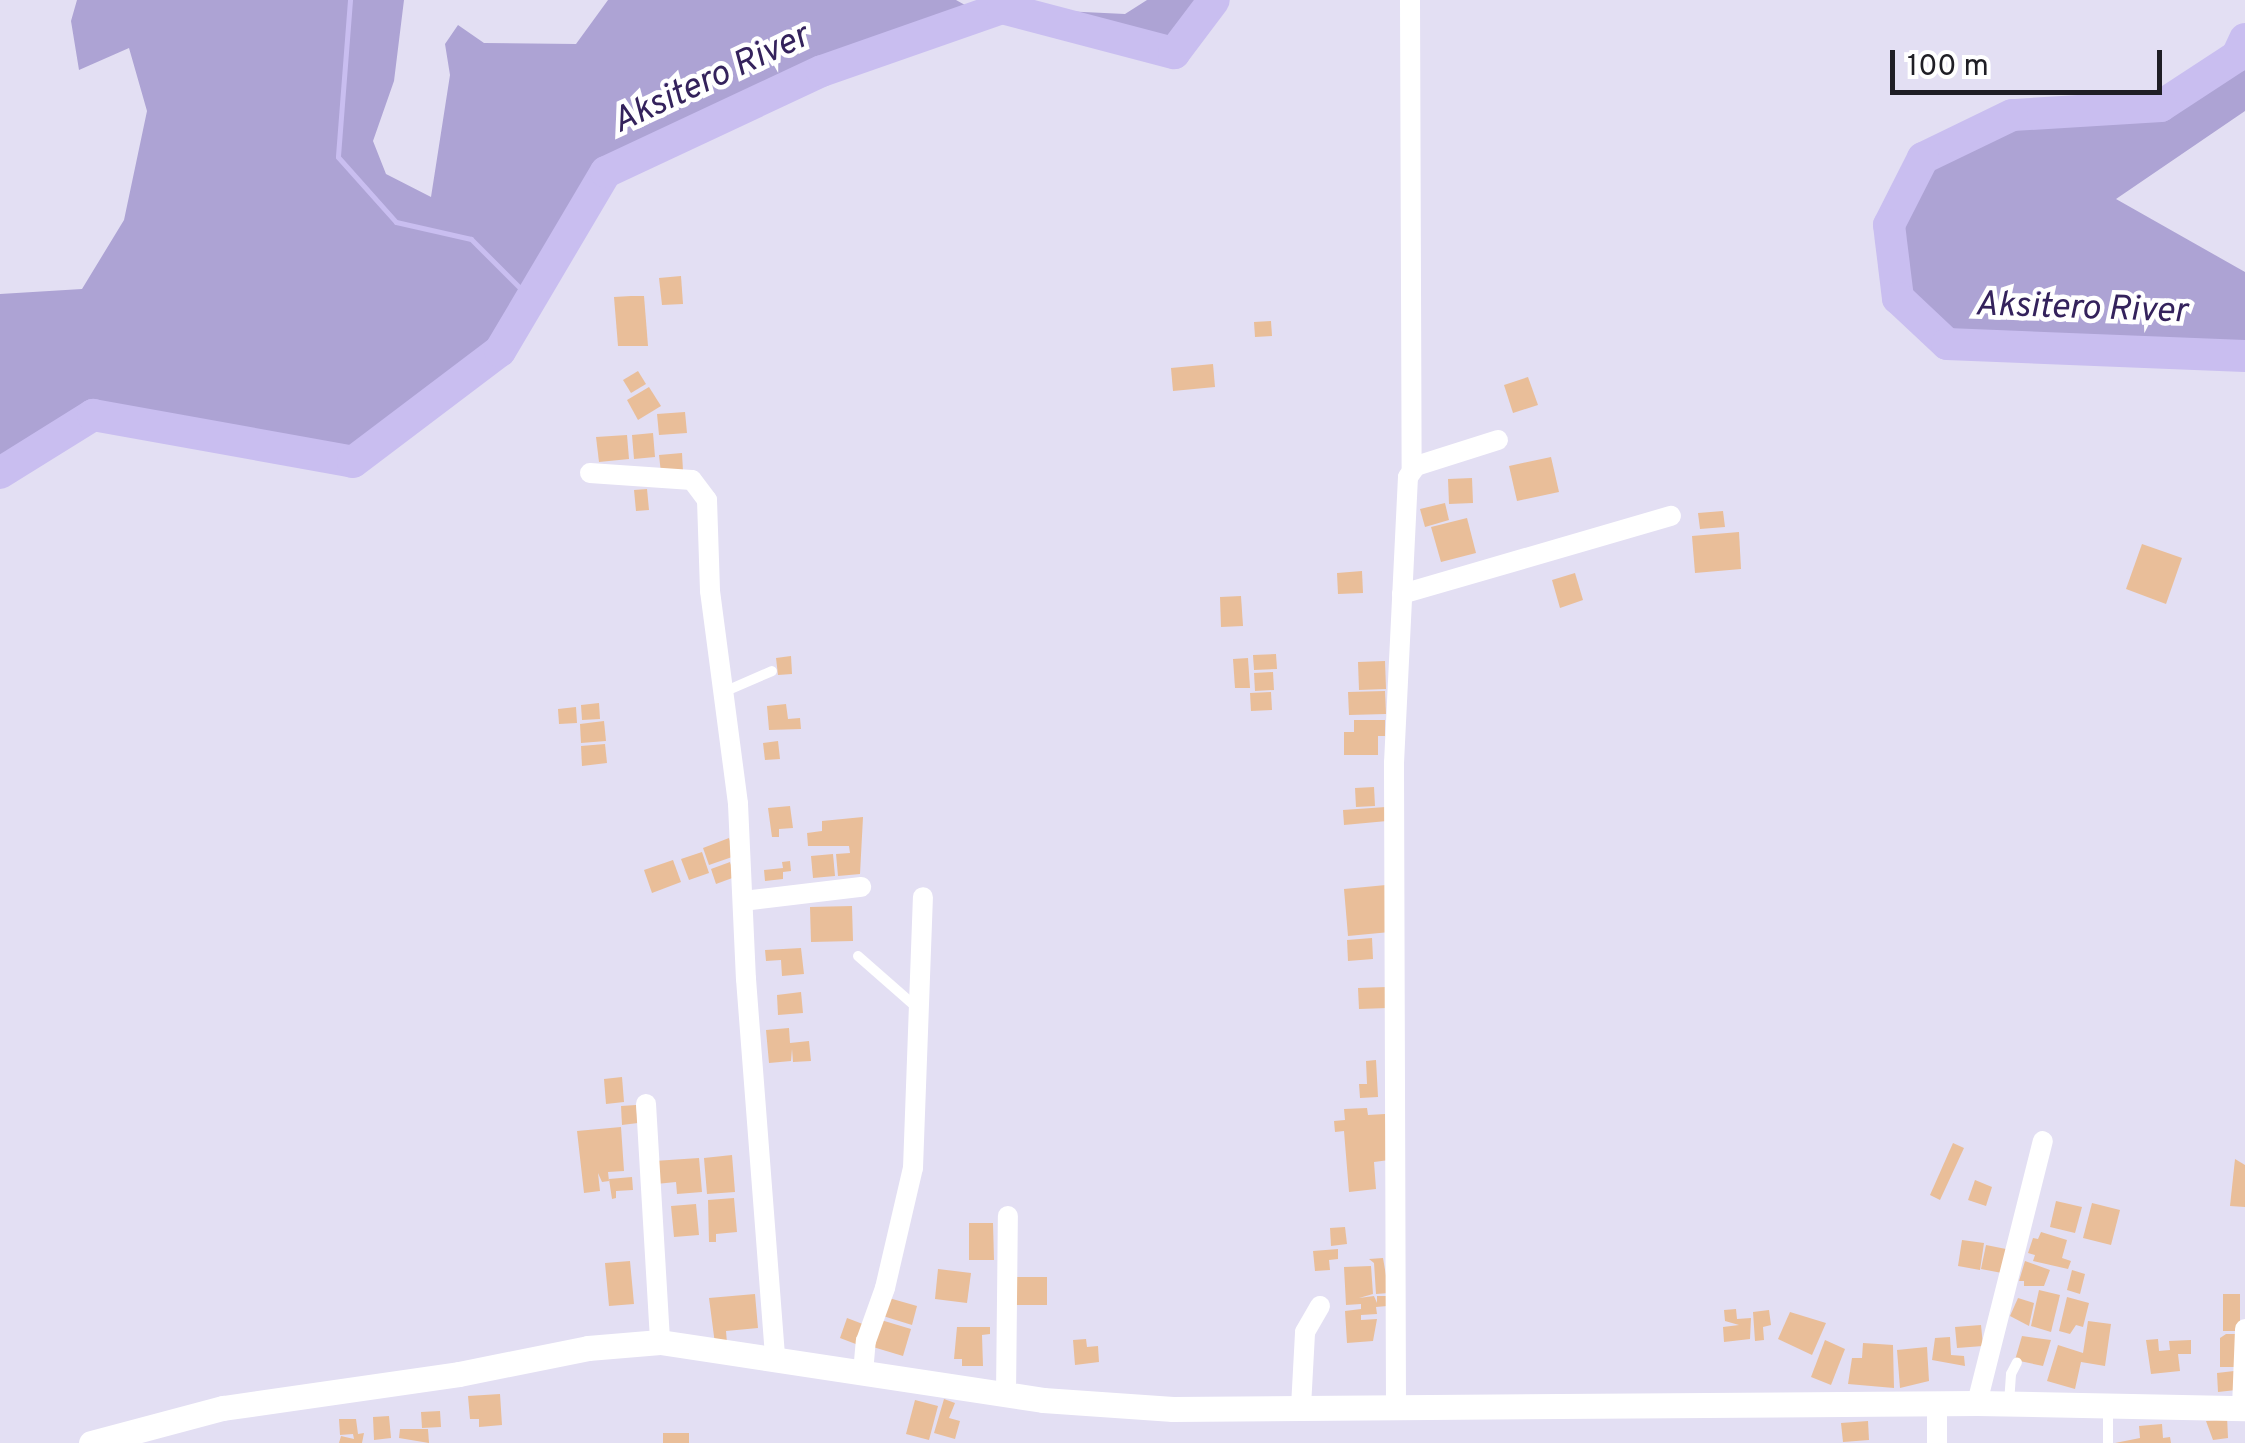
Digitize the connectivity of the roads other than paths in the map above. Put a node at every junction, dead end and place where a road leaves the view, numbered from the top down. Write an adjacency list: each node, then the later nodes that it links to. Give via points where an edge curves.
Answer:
1 (1410, 0): 3 (street)
2 (1498, 440): 3 (street)
3 (1412, 470): 6 (street)
4 (590, 472): 8 (street, via 679,478 702,488)
5 (1671, 516): 6 (street)
6 (1402, 594): 28 (street, via 1394,800)
7 (772, 671): 8 (lane)
8 (726, 692): 11 (street)
9 (861, 887): 11 (street)
10 (923, 897): 13 (street)
11 (743, 901): 20 (street)
12 (858, 956): 13 (lane)
13 (916, 1008): 22 (street, via 913,1168 866,1340)
14 (646, 1104): 19 (street)
15 (2042, 1141): 24 (street)
16 (1008, 1216): 23 (street)
17 (1320, 1306): 29 (street, via 1304,1332)
18 (2245, 1329): 30 (street)
19 (660, 1342): 20 (street); 31 (street, via 238,1405)
20 (774, 1358): 22 (street)
21 (2017, 1362): 26 (lane)
22 (864, 1373): 23 (street)
23 (1006, 1395): 29 (street, via 1173,1409)
24 (1977, 1403): 25 (street); 26 (street)
25 (1937, 1404): 28 (street); 32 (street)
26 (2009, 1404): 27 (street)
27 (2108, 1405): 30 (street); 33 (lane)
28 (1396, 1406): 29 (street)
29 (1302, 1407)
30 (2243, 1408)
31 (91, 1443)
32 (1936, 1443)
33 (2108, 1443)

